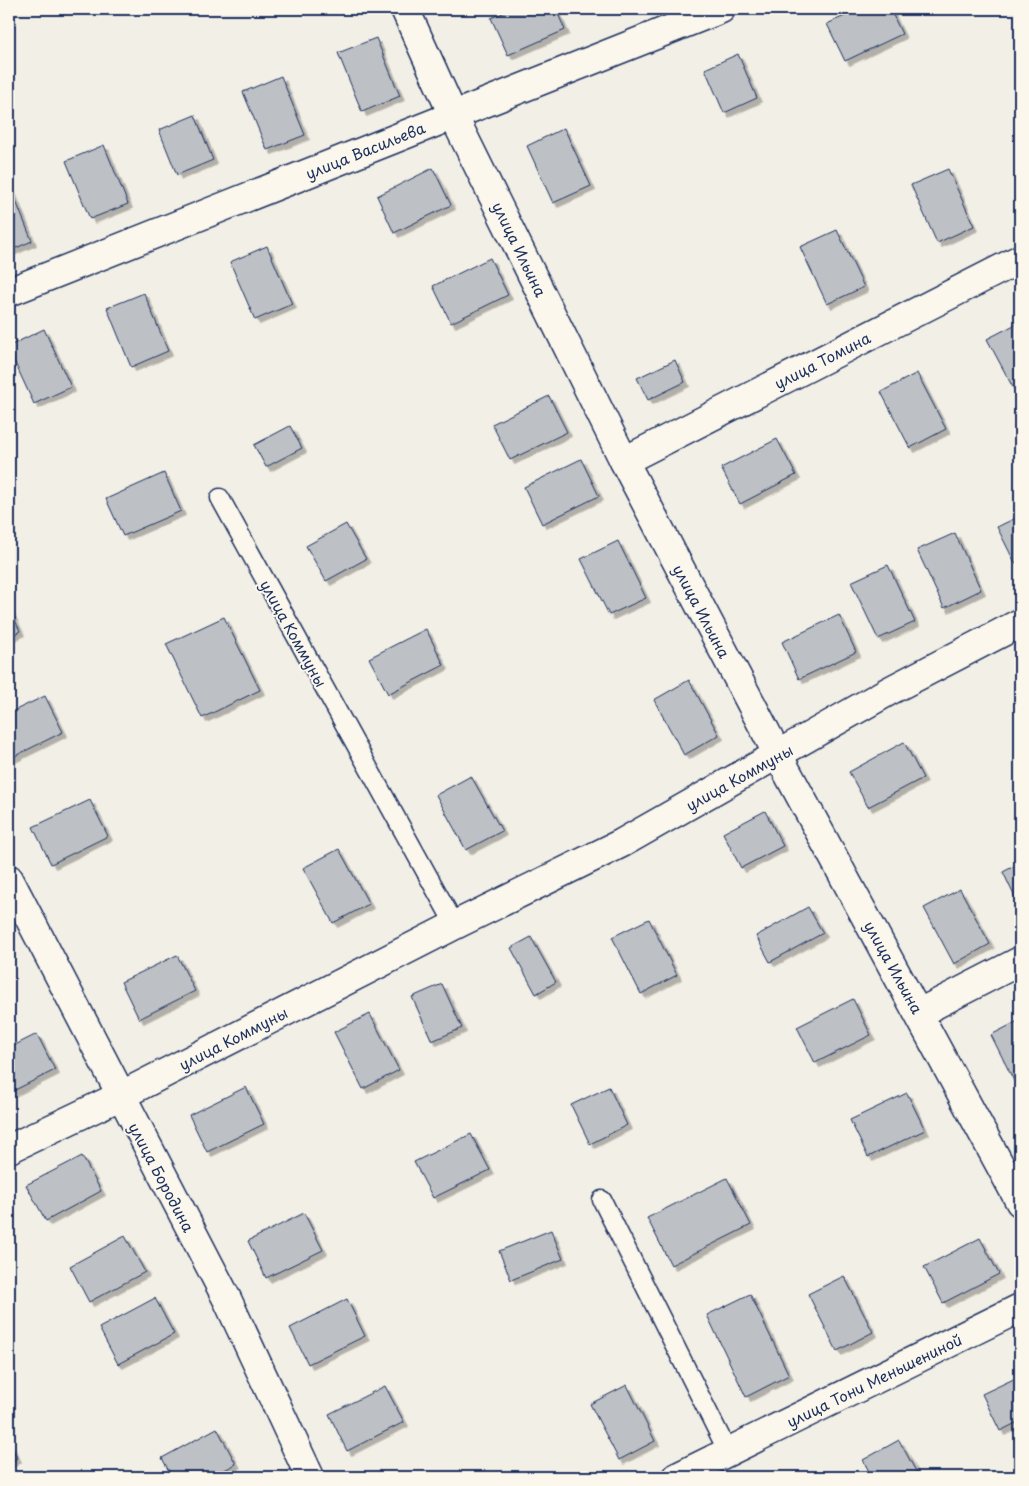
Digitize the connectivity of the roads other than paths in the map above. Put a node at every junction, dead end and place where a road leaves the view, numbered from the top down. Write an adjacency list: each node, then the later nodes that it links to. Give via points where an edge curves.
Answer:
1 (405, 9): 3 (street, улица Ильина)
2 (721, 9): 3 (street, улица Васильева)
3 (454, 115): 5 (street, улица Васильева); 6 (street, улица Ильина)
4 (1020, 260): 6 (street, улица Томина)
5 (9, 292)
6 (624, 462): 9 (street, улица Ильина)
7 (220, 498): 11 (lane, улица Коммуны)
8 (1020, 623): 9 (street, улица Коммуны, via 889,691)
9 (778, 756): 11 (street, улица Коммуны, via 622,842); 13 (street, улица Ильина)
10 (9, 879): 14 (street, улица Бородина)
11 (455, 924): 14 (street, улица Коммуны)
12 (1020, 961): 13 (street)
13 (919, 1013): 17 (street, улица Ильина)
14 (120, 1096): 15 (street, улица Коммуны); 20 (street, улица Бородина, via 227,1300)
15 (9, 1149)
16 (602, 1200): 19 (lane)
17 (1020, 1202)
18 (1020, 1308): 19 (street, улица Тони Меньшениной)
19 (728, 1452): 21 (street, улица Тони Меньшениной)
20 (310, 1477)
21 (677, 1477)

